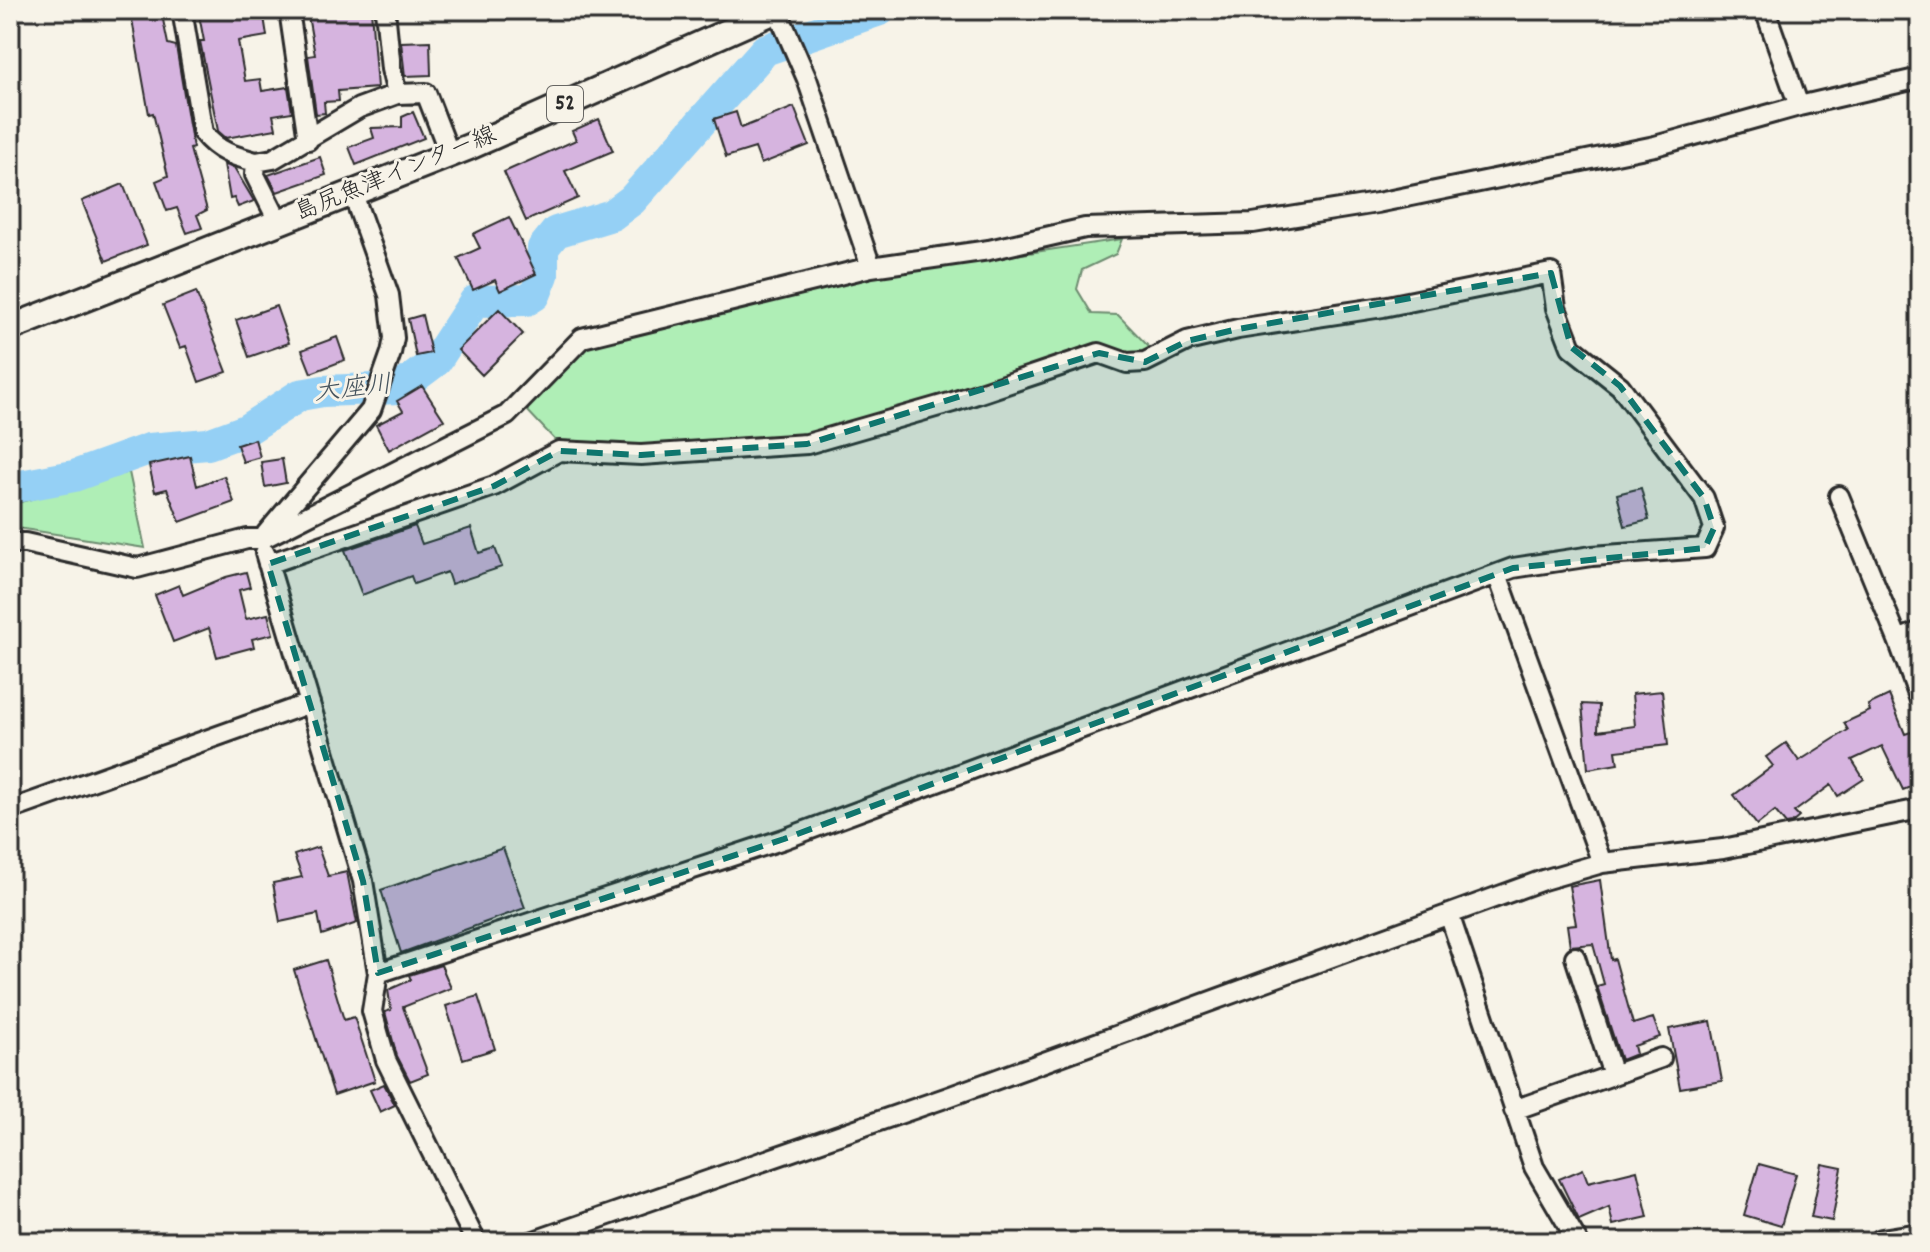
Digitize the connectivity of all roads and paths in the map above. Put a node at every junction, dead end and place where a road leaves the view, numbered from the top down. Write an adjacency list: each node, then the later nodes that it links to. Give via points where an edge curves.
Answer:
1 (182, 10): 11 (street, via 203,133 228,154)
2 (289, 10): 9 (street)
3 (385, 10): 7 (street)
4 (777, 10): 10 (main road, 島尻魚津インター線 / 52); 14 (street, via 807,79)
5 (1765, 10): 8 (street)
6 (1920, 78): 8 (street)
7 (397, 94): 9 (street, via 359,108); 10 (street, via 426,93)
8 (1799, 106): 14 (street, via 1655,146 1377,203 1253,223 1085,228 989,250)
9 (308, 140): 11 (street)
10 (450, 155): 12 (main road, 島尻魚津インター線 / 52)
11 (256, 162): 13 (street, via 255,175)
12 (353, 194): 13 (main road, 島尻魚津インター線 / 52); 17 (street, via 389,295 391,353 371,410)
13 (279, 223): 15 (main road, 島尻魚津インター線 / 52)
14 (871, 267): 17 (street, via 582,338 507,415)
15 (10, 328)
16 (1839, 496): 22 (street)
17 (262, 539): 18 (street, via 137,568); 19 (street)
18 (10, 543)
19 (268, 564): 20 (street, via 494,486 559,451 641,455 807,444 1099,353 1127,363 1145,362 1187,341 1238,329 1551,273 1556,308 1571,347 1620,386 1704,498 1714,528 1705,548 1592,556); 24 (street)
20 (1497, 574): 27 (street); 30 (street, via 784,839)
21 (1920, 631): 22 (street)
22 (1898, 640): 23 (street)
23 (1920, 700)
24 (310, 703): 26 (street); 30 (street, via 363,881)
25 (1920, 809): 27 (street, via 1723,849)
26 (10, 810)
27 (1602, 863): 28 (street)
28 (1449, 914): 33 (street); 36 (street)
29 (1575, 957): 32 (street)
30 (378, 973): 35 (street, via 372,1011 386,1060)
31 (1661, 1058): 32 (street)
32 (1613, 1075): 33 (street)
33 (1514, 1110): 37 (street, via 1534,1167)
34 (1920, 1236): 38 (main road)
35 (476, 1242)
36 (531, 1242)
37 (1578, 1242)
38 (1882, 1242)

